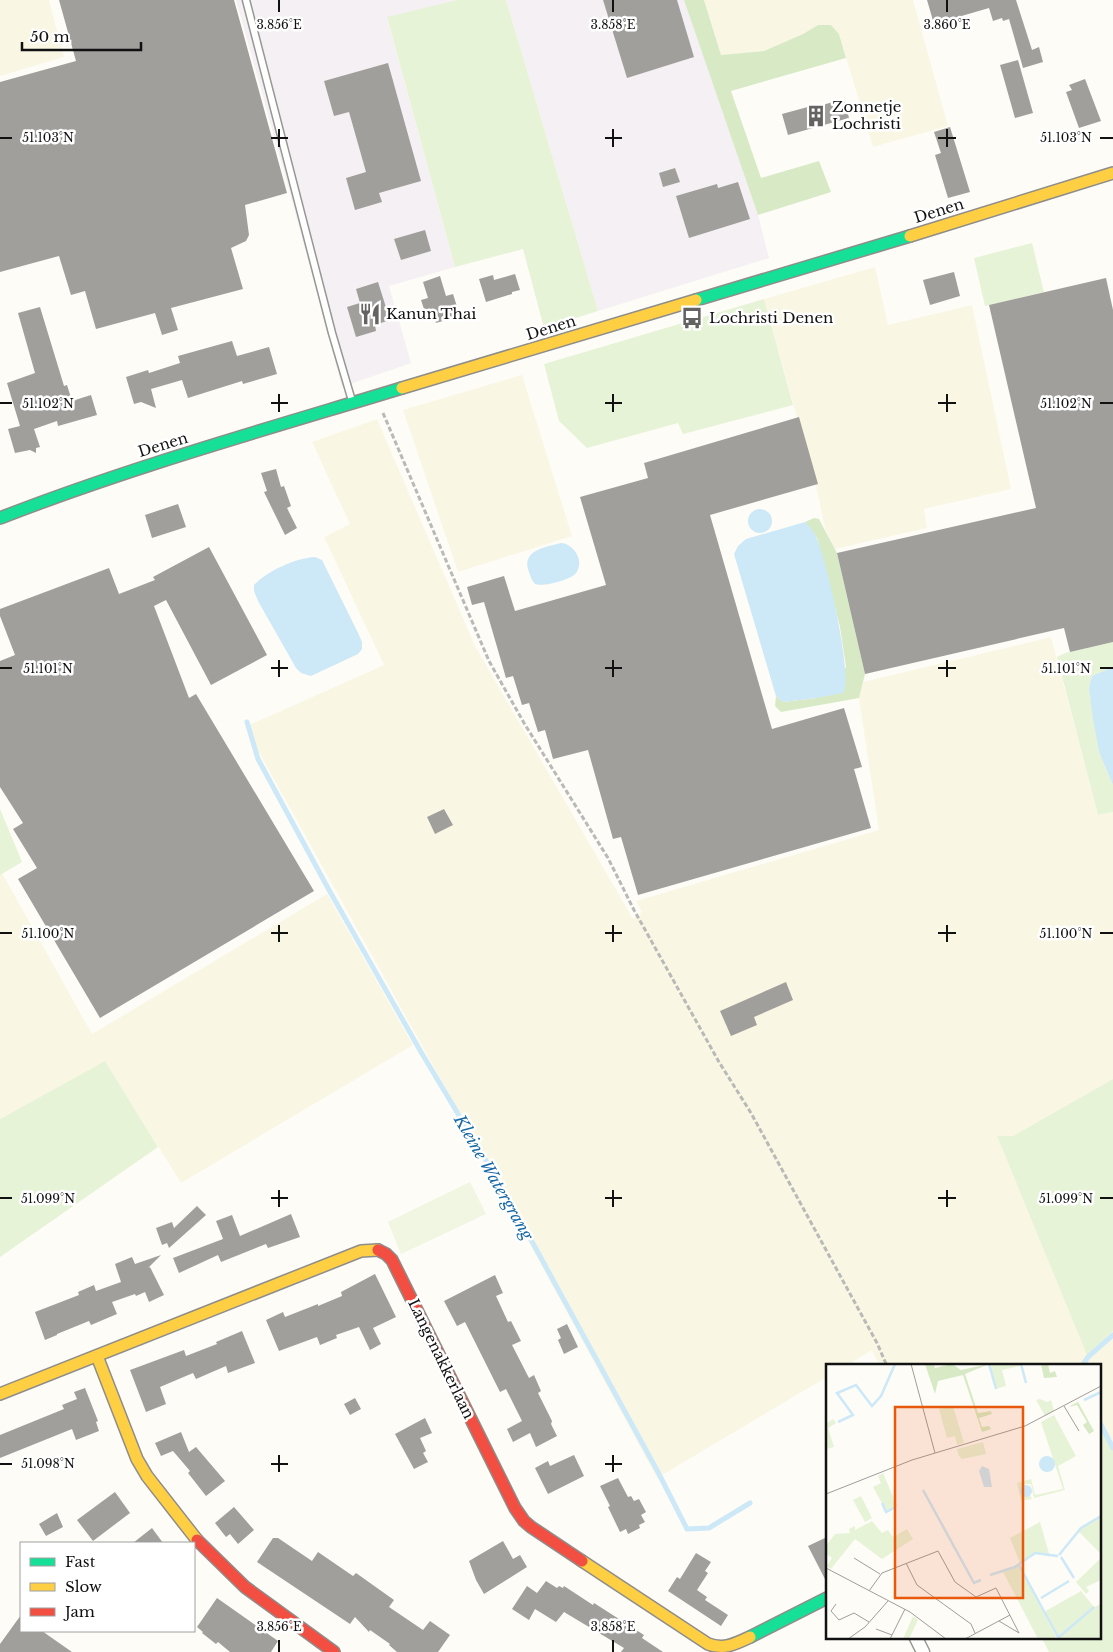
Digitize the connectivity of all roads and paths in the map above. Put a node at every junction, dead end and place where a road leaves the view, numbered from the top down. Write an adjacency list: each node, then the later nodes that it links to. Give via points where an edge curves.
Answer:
1 (246, 0): 4 (lane)
2 (1113, 173): 3 (street, Denen)
3 (376, 396): 4 (street, Denen); 7 (path, via 489,661 608,858 634,910 770,1147)
4 (352, 403): 5 (street, Denen, via 154,462)
5 (0, 518)
6 (97, 1356): 8 (street, Langenakkerlaan); 9 (street, Langenakkerlaan, via 361,1252 370,1249 382,1251 392,1260 515,1508 531,1528 716,1647 729,1647); 11 (street, via 137,1458 196,1540 245,1587)
7 (886, 1364)
8 (0, 1394)
9 (826, 1599)
10 (917, 1640): 12 (street)
11 (334, 1652)
12 (923, 1652)

